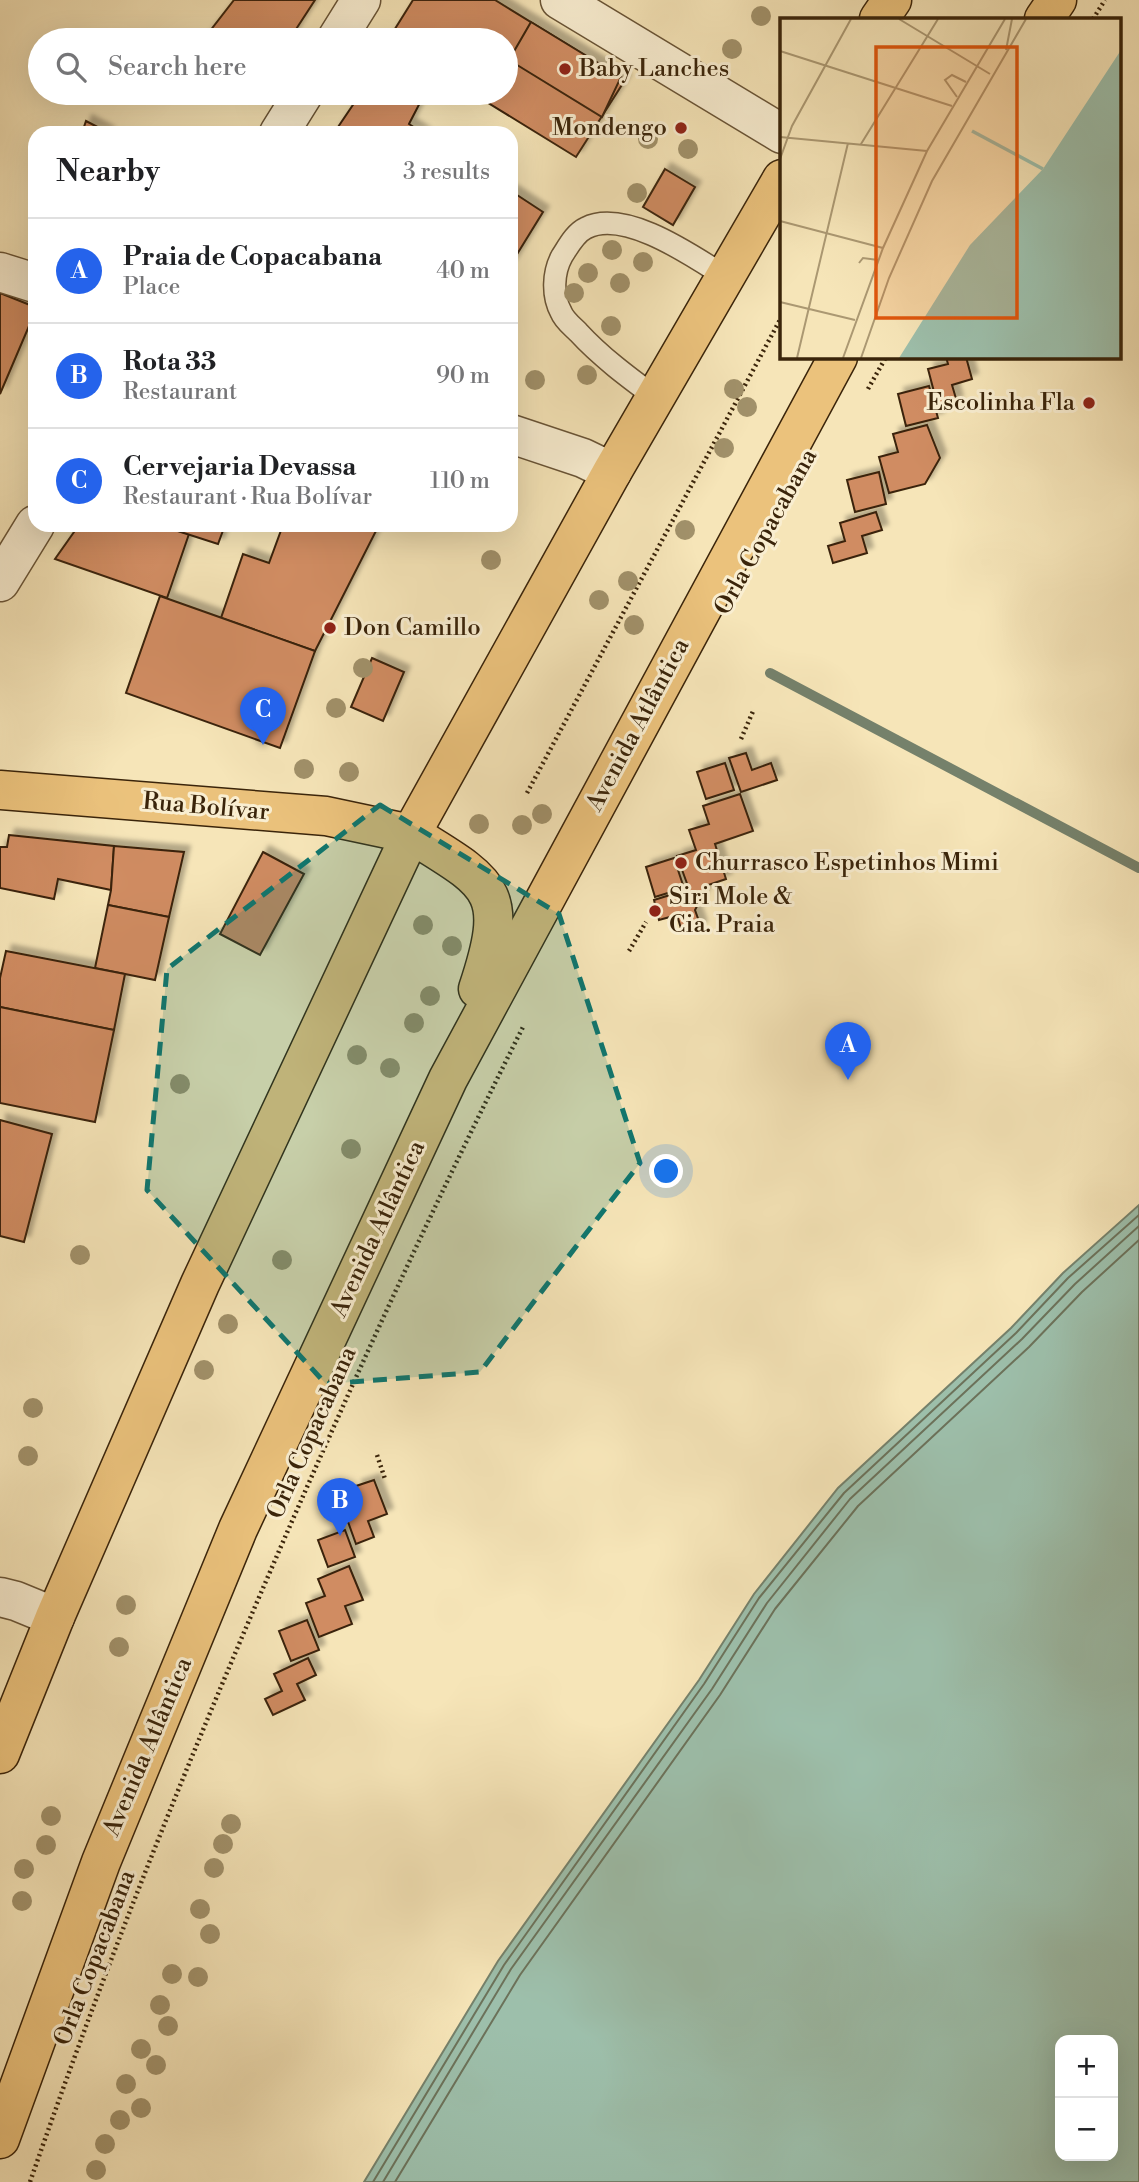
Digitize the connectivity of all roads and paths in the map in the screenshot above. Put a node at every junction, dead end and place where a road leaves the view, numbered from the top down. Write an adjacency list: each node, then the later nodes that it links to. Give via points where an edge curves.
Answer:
1 (361, 0): 11 (street)
2 (560, 0): 14 (street)
3 (892, 0): 7 (main road)
4 (1046, 0): 8 (lane)
5 (1057, 0): 9 (main road)
6 (1105, 0): 10 (path)
7 (880, 18)
8 (1044, 18)
9 (1045, 18)
10 (1094, 18)
11 (344, 28)
12 (296, 105): 13 (street)
13 (283, 126)
14 (780, 133)
15 (780, 182): 17 (main road)
16 (0, 272): 18 (street)
17 (726, 277): 23 (main road); 23 (lane, via 671,244 608,223 586,228 556,266 555,297 561,314 599,355)
18 (28, 281)
19 (780, 320): 31 (path)
20 (837, 359): 36 (main road, Avenida Atlântica)
21 (885, 359): 22 (path)
22 (865, 393)
23 (655, 397): 25 (main road)
24 (518, 436): 25 (street)
25 (612, 472): 32 (main road)
26 (31, 532): 27 (street)
27 (0, 582)
28 (754, 709): 29 (path)
29 (741, 739)
30 (0, 790): 32 (main road, Rua Bolívar, via 326,816)
31 (527, 793)
32 (411, 834): 36 (main road, via 478,878 493,905 494,931 485,969); 40 (main road, via 256,1162)
33 (646, 922): 34 (path)
34 (629, 951)
35 (529, 1016): 44 (path, Orla Copacabana, via 427,1222 216,1697 114,1951)
36 (448, 1079): 43 (main road, Avenida Atlântica, via 238,1529 101,1862)
37 (377, 1455): 38 (path)
38 (385, 1479)
39 (0, 1597): 40 (street)
40 (55, 1617): 41 (main road)
41 (8, 1713): 42 (main road)
42 (0, 1754)
43 (0, 2139)
44 (30, 2182)

